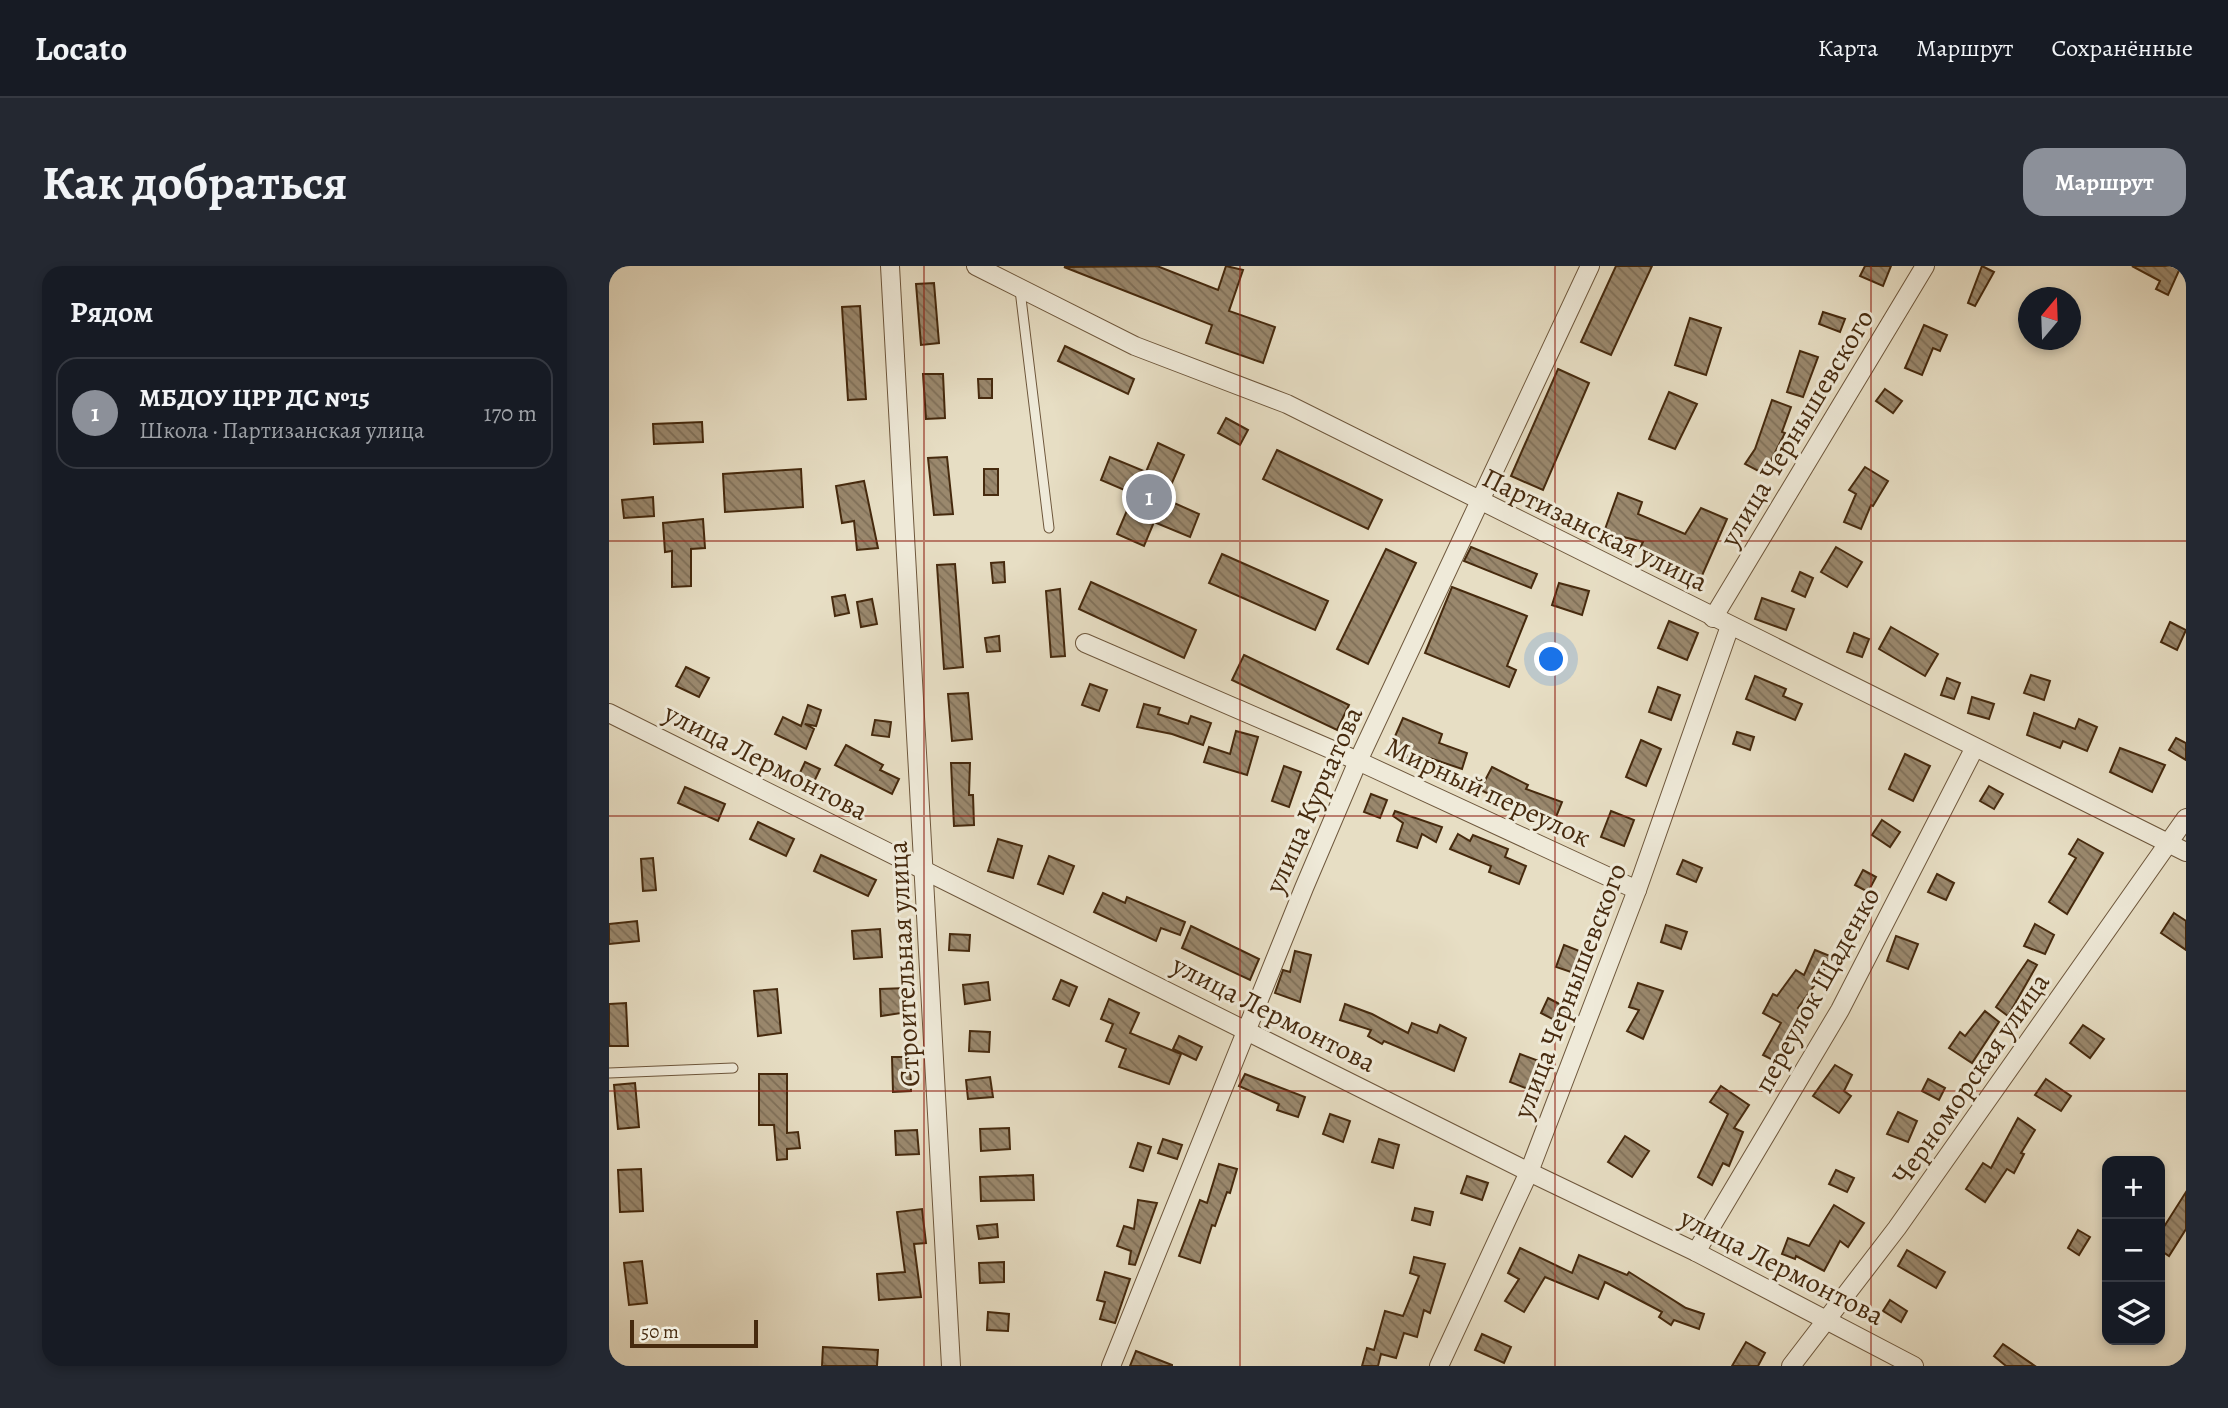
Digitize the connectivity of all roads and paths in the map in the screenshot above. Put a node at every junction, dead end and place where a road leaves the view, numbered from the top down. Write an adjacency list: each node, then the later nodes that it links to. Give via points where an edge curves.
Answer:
1 (890, 266): 16 (street, Строительная улица)
2 (976, 266): 5 (street, Партизанская улица)
3 (1590, 266): 6 (street, улица Курчатова)
4 (1925, 266): 8 (street, улица Чернышевского)
5 (1020, 289): 6 (street, Партизанская улица, via 1135,346 1287,404); 7 (lane)
6 (1478, 502): 8 (street, Партизанская улица); 13 (street, улица Курчатова)
7 (1049, 528)
8 (1713, 618): 9 (street, Партизанская улица)
9 (1730, 626): 12 (street, Партизанская улица); 17 (street, улица Чернышевского)
10 (1085, 643): 13 (street, Мирный переулок)
11 (609, 713): 16 (street, улица Лермонтова)
12 (1974, 749): 15 (street, Партизанская улица); 22 (street, переулок Щаденко, via 1840,1010)
13 (1358, 761): 17 (street, Мирный переулок); 18 (street, улица Курчатова)
14 (2186, 818): 15 (street, Черноморская улица)
15 (2178, 848): 23 (street, Черноморская улица)
16 (926, 871): 18 (street, улица Лермонтова); 24 (street, Строительная улица)
17 (1637, 890): 21 (street, улица Чернышевского)
18 (1246, 1029): 21 (street, улица Лермонтова); 25 (street, улица Курчатова)
19 (733, 1068): 20 (lane)
20 (609, 1073)
21 (1529, 1172): 22 (street, улица Лермонтова); 26 (street, улица Чернышевского)
22 (1696, 1252): 23 (street, улица Лермонтова)
23 (1826, 1318): 27 (street, Черноморская улица); 28 (street, улица Лермонтова)
24 (951, 1366)
25 (1111, 1366)
26 (1439, 1366)
27 (1791, 1366)
28 (1914, 1366)

